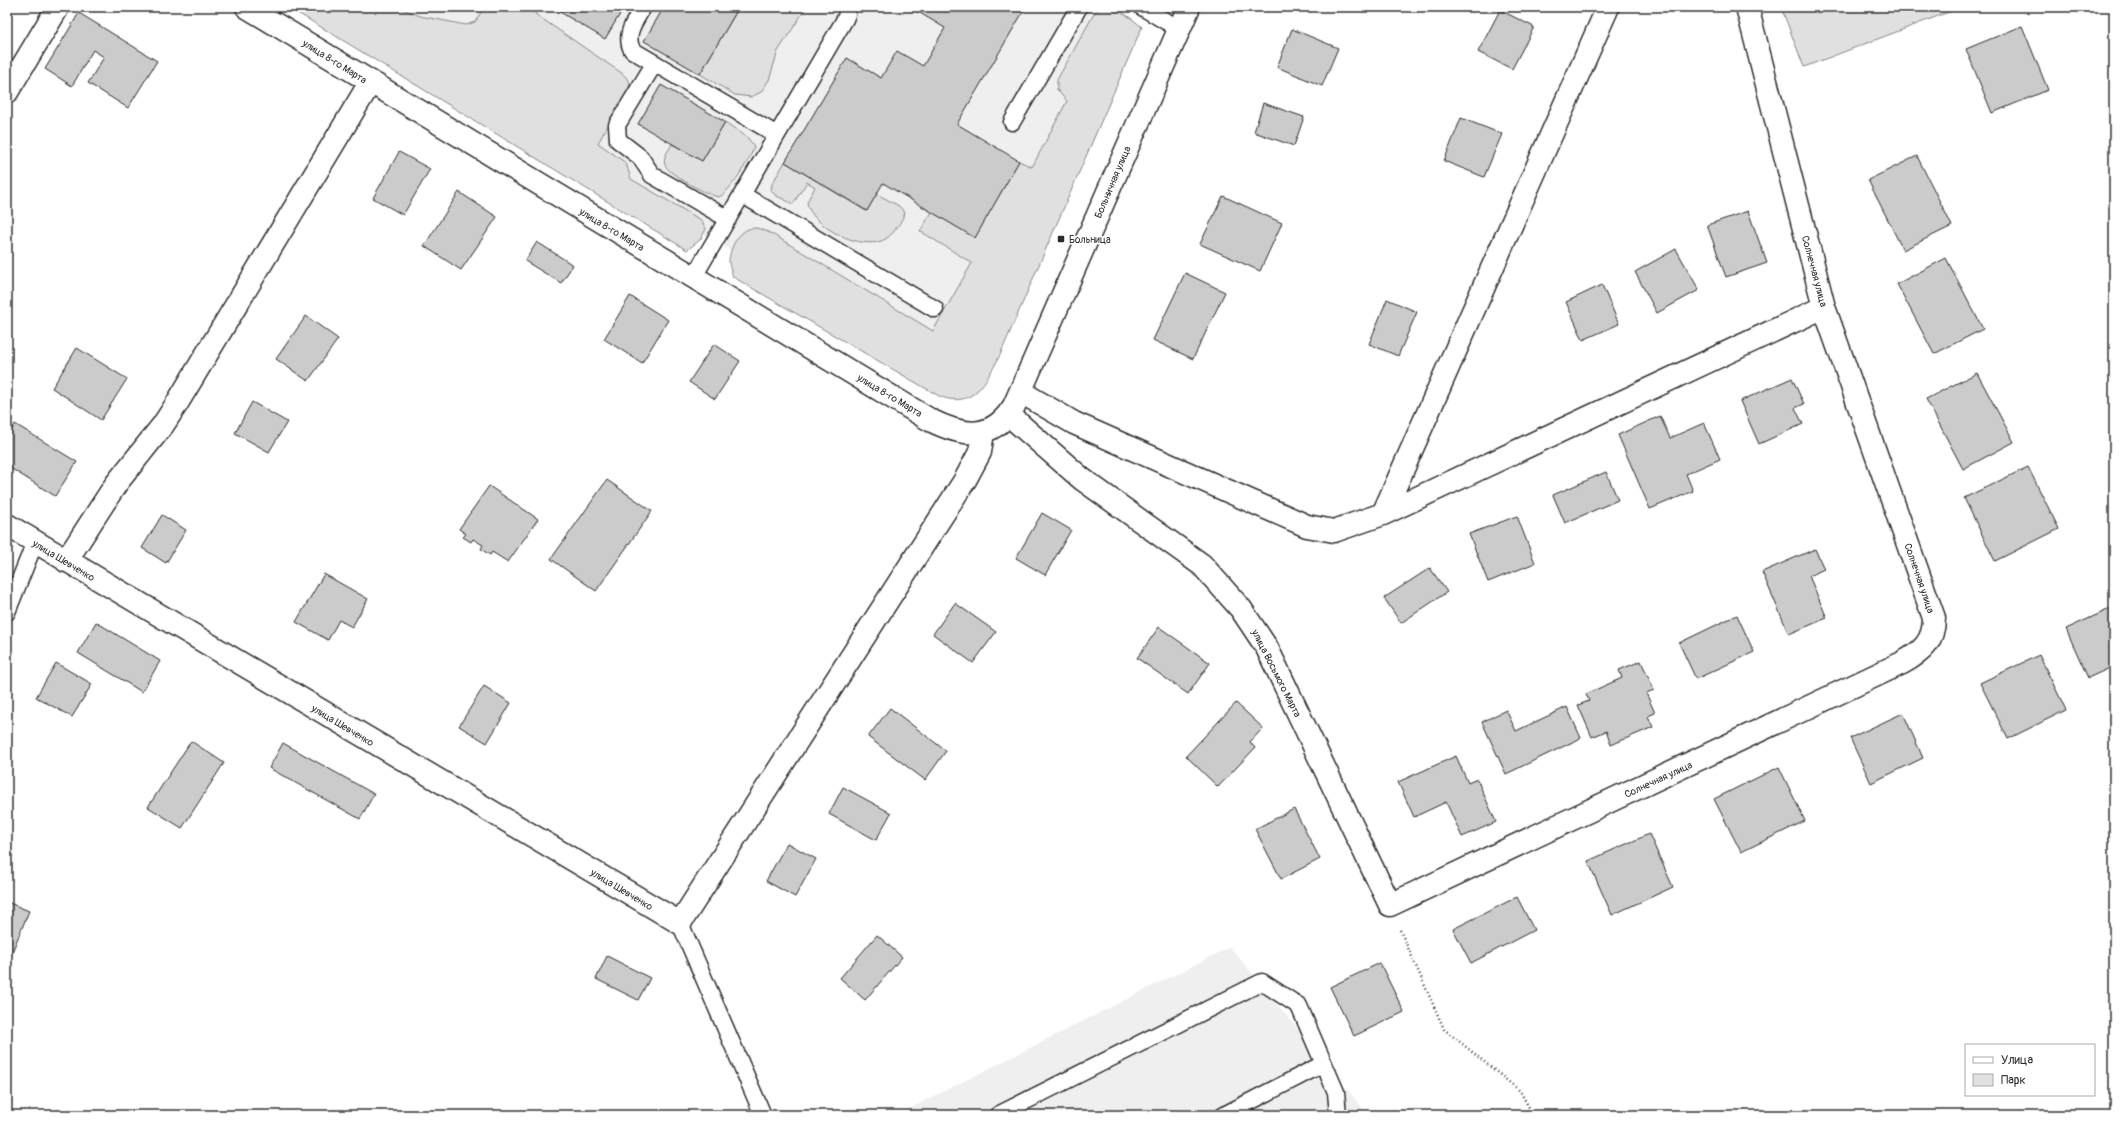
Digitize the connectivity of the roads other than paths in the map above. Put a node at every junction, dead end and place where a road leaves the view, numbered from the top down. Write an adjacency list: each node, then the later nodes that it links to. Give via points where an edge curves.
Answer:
1 (58, 7): 13 (street)
2 (644, 7): 11 (lane, via 628,35 628,43 632,50)
3 (846, 7): 15 (lane, via 845,19)
4 (1079, 7): 14 (lane)
5 (1142, 7): 10 (lane)
6 (1189, 7): 10 (street, Больничная улица)
7 (1608, 7): 24 (street)
8 (1747, 7): 19 (street, Солнечная улица)
9 (249, 8): 12 (street, улица 8-го Марта)
10 (1179, 29): 21 (street, Больничная улица)
11 (654, 64): 15 (lane); 17 (lane, via 618,125 618,140 640,157 652,175)
12 (370, 83): 18 (street, улица 8-го Марта); 27 (street, via 176,405 116,484)
13 (7, 92)
14 (1012, 122)
15 (777, 135): 16 (lane)
16 (743, 195): 17 (lane); 20 (lane)
17 (728, 219): 18 (lane)
18 (692, 278): 23 (street, улица 8-го Марта, via 930,420 953,430)
19 (1824, 307): 24 (street); 29 (street, Солнечная улица, via 1931,606 1934,629 1924,649 1902,664)
20 (935, 309)
21 (1021, 392): 22 (street, Больничная улица); 24 (street, via 1074,423 1306,526 1334,531)
22 (1009, 415): 23 (street, Больничная улица); 29 (street, улица Восьмого Марта, via 1082,479 1202,565 1241,609 1276,666)
23 (984, 432): 30 (street, via 980,452 965,480)
24 (1383, 514)
25 (7, 525): 26 (street, улица Шевченко)
26 (35, 542): 27 (street, улица Шевченко); 28 (lane)
27 (66, 561): 30 (street, улица Шевченко)
28 (7, 612)
29 (1390, 905)
30 (680, 923): 32 (lane)
31 (1324, 1064): 33 (lane, via 1299,1006 1262,982); 34 (lane); 35 (lane, via 1336,1092)
32 (763, 1115)
33 (998, 1115)
34 (1224, 1115)
35 (1338, 1115)

